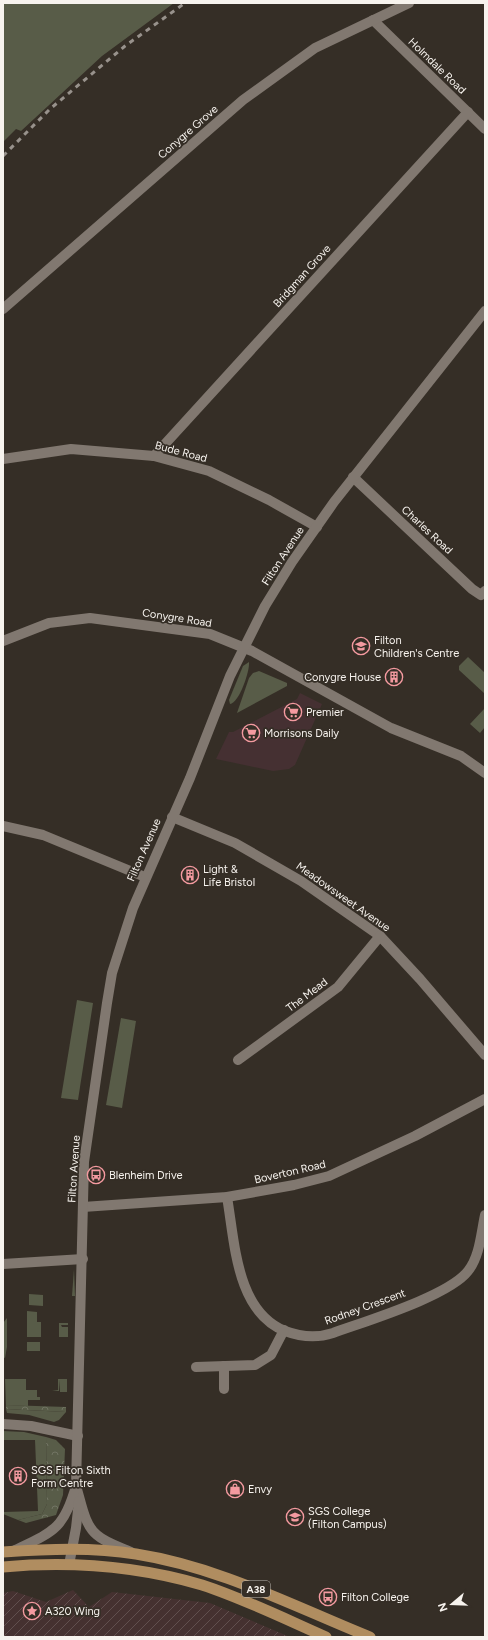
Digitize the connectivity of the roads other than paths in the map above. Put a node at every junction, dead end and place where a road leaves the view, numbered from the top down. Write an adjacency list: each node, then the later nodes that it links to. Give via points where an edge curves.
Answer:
1 (409, 3): 2 (street, Conygre Grove)
2 (373, 20): 3 (street, Holmdale Road); 5 (street, Conygre Grove, via 315,48 243,100)
3 (468, 112): 4 (street, Holmdale Road); 7 (street, Bridgman Grove)
4 (485, 129)
5 (3, 309)
6 (485, 311): 9 (street, Filton Avenue)
7 (154, 456): 8 (street, Bude Road, via 71,449); 10 (street, Bude Road, via 209,471)
8 (3, 459)
9 (353, 477): 10 (street, Filton Avenue); 11 (street, Charles Road, via 472,588 481,595)
10 (317, 527): 13 (street, Filton Avenue, via 265,606)
11 (485, 591)
12 (3, 641): 13 (street, Conygre Road, via 49,623 90,618 210,634)
13 (244, 647): 14 (street, Conygre Road, via 391,728 461,756); 15 (street, Filton Avenue)
14 (485, 773)
15 (172, 817): 17 (street, Filton Avenue); 18 (street, Meadowsweet Avenue, via 235,843 301,880)
16 (3, 826): 17 (street, via 43,835)
17 (145, 877): 23 (street, Filton Avenue, via 120,946 107,1003 84,1162)
18 (380, 936): 19 (street, Meadowsweet Avenue); 20 (street, The Mead, via 338,986)
19 (485, 1055)
20 (238, 1060)
21 (485, 1099): 22 (street, Boverton Road, via 330,1176)
22 (227, 1197): 23 (street, Boverton Road); 27 (street, Rodney Crescent, via 242,1279 248,1295 266,1320)
23 (83, 1207): 25 (street, Filton Avenue)
24 (485, 1215): 27 (street, Rodney Crescent, via 471,1267 449,1287 327,1335 307,1336)
25 (83, 1259): 26 (street); 32 (street, Filton Avenue)
26 (3, 1264)
27 (284, 1330): 28 (street, via 271,1355 264,1360 255,1365)
28 (224, 1366): 29 (street); 30 (street)
29 (196, 1367)
30 (224, 1389)
31 (3, 1424): 32 (street, via 31,1426)
32 (78, 1436): 33 (street, Filton Avenue)
33 (78, 1490): 34 (street, Filton Avenue, via 76,1528); 35 (street, Filton Avenue, via 61,1524 51,1533); 36 (street, Filton Avenue, via 95,1534)
34 (71, 1550): 35 (main road, A38); 36 (main road, A38); 37 (street, Filton Avenue)
35 (8, 1552)
36 (137, 1554): 40 (main road, A38, via 187,1565 228,1578)
37 (69, 1565): 38 (main road, A38); 39 (main road, A38, via 126,1568 183,1580 246,1602)
38 (3, 1567)
39 (326, 1637)
40 (370, 1637)

